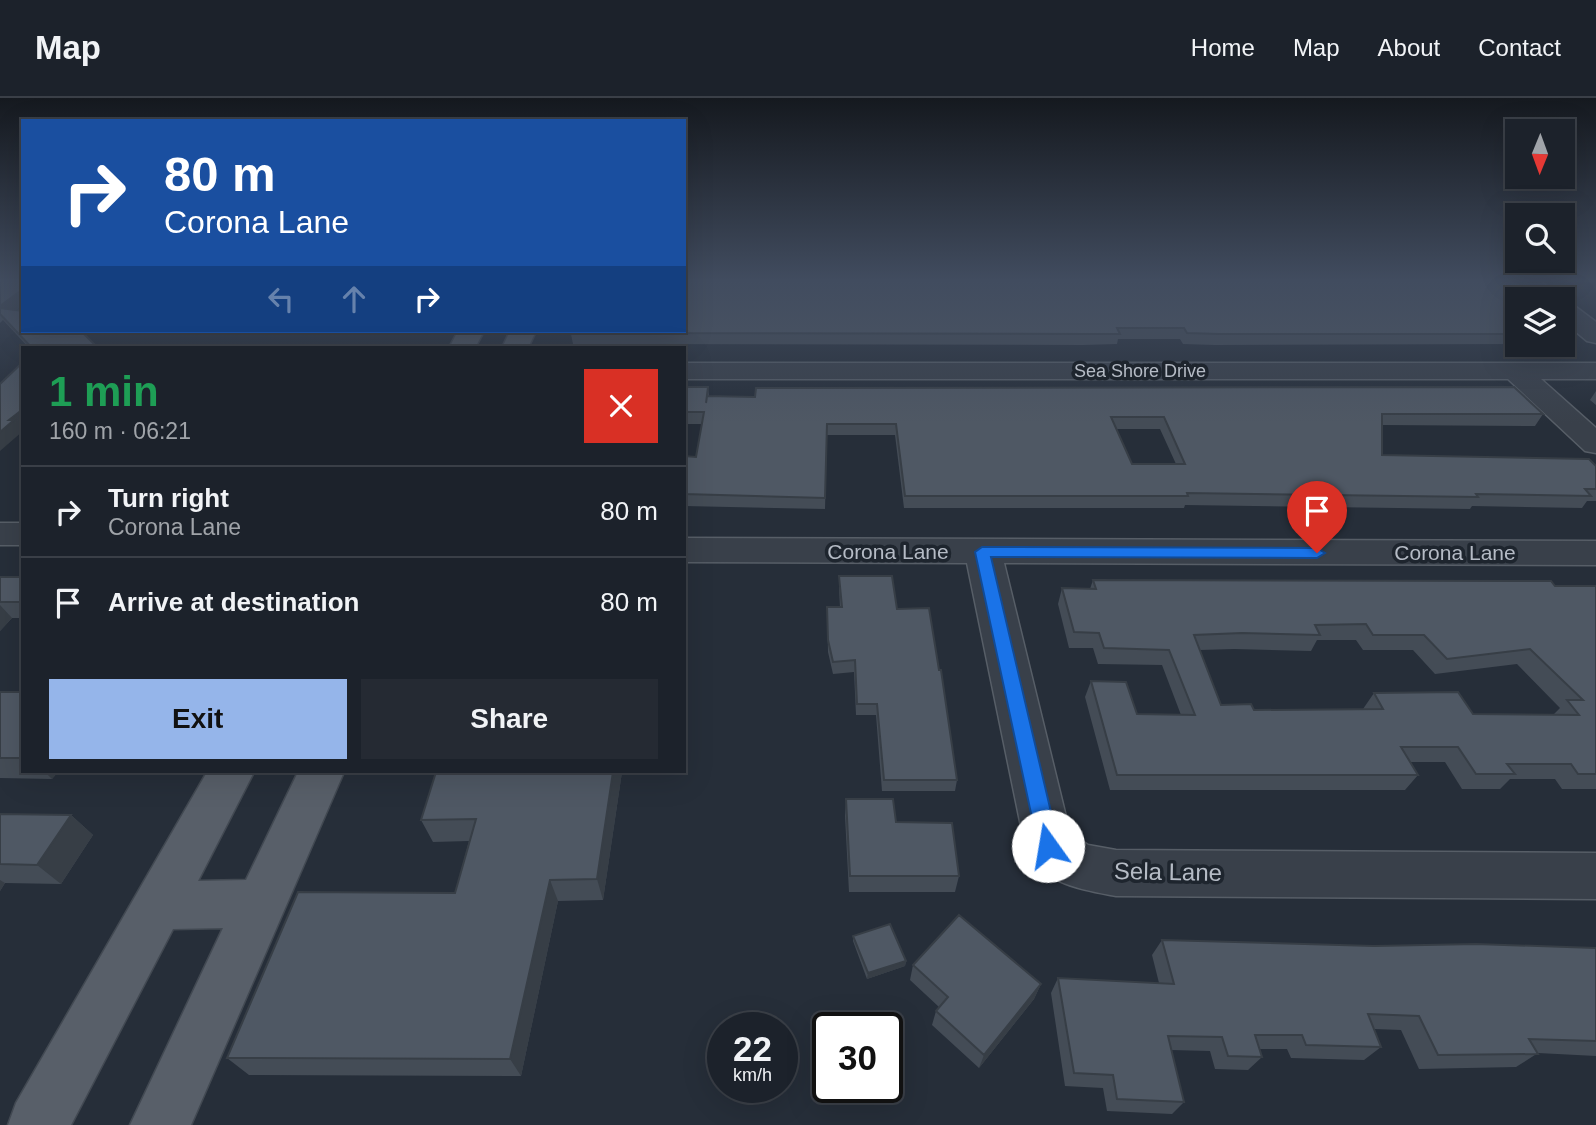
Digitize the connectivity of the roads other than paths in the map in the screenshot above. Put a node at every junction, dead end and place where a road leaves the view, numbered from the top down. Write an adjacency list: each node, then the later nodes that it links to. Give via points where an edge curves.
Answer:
1 (686, 371): 2 (street, Sea Shore Drive)
2 (1515, 371): 3 (street, Sea Shore Drive); 4 (street)
3 (1596, 371)
4 (1596, 444)
5 (0, 534): 6 (street)
6 (21, 534)
7 (686, 550): 8 (street, Corona Lane)
8 (982, 552): 9 (street, Corona Lane); 12 (street, Sela Lane, via 1048,846 1077,866 1116,873)
9 (1596, 553)
10 (230, 773): 14 (main road)
11 (321, 773): 13 (main road)
12 (1596, 876)
13 (261, 904): 14 (main road); 16 (main road)
14 (159, 905): 15 (main road)
15 (38, 1125)
16 (159, 1125)

